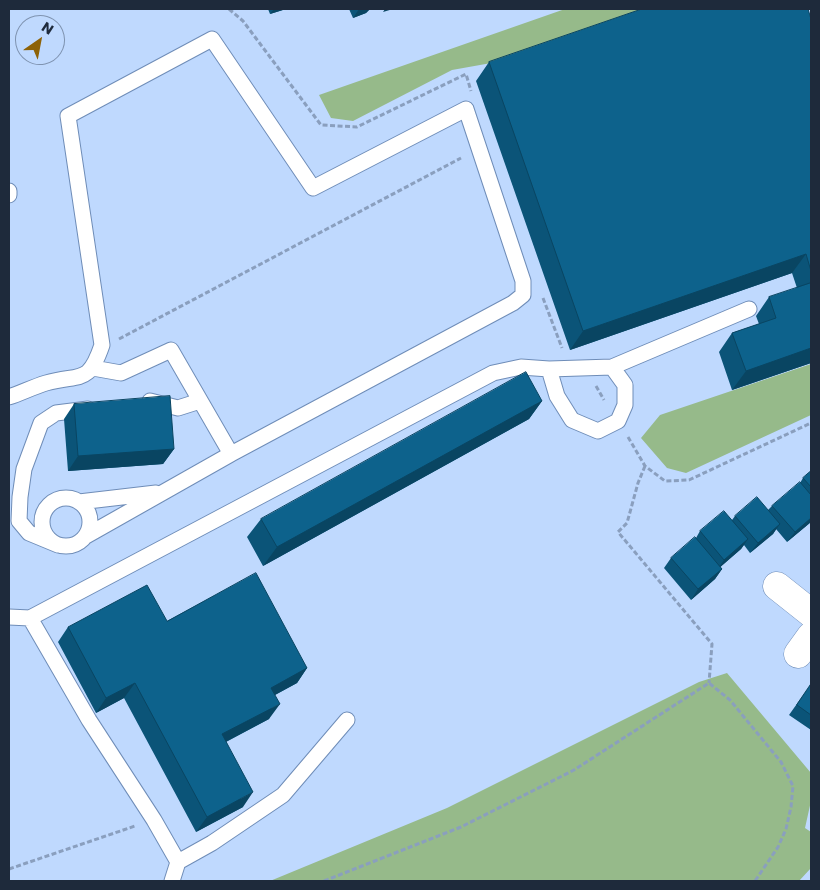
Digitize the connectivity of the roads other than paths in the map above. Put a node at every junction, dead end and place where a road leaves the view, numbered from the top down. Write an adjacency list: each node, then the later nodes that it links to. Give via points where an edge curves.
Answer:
1 (9, 191): 2 (lane)
2 (9, 195)
3 (749, 308): 4 (lane)
4 (612, 367): 6 (lane); 6 (lane, via 625,385 625,405 618,421 598,430 572,420 557,396)
5 (93, 368): 7 (lane, via 81,377 47,383); 8 (lane, via 121,373 171,350); 11 (lane, via 102,344 68,116 212,39 313,188 466,110 523,281 523,295)
6 (549, 369): 19 (lane, via 521,367 492,373)
7 (9, 398)
8 (200, 401): 9 (lane, via 178,408); 11 (lane)
9 (140, 402)
10 (104, 407): 15 (lane, via 56,413 41,423 24,470 19,520 30,533)
11 (232, 454): 12 (lane)
12 (163, 493): 13 (lane); 14 (lane)
13 (79, 502): 14 (lane, via 85,507 90,521); 15 (lane, via 71,499 56,501 45,512 43,528 51,541)
14 (86, 536): 15 (lane, via 74,545)
15 (58, 544)
16 (777, 586): 17 (street)
17 (811, 613)
18 (9, 617): 19 (lane)
19 (30, 618): 21 (lane)
20 (347, 720): 21 (lane, via 283,795 212,844)
21 (178, 862): 22 (lane)
22 (172, 881)

